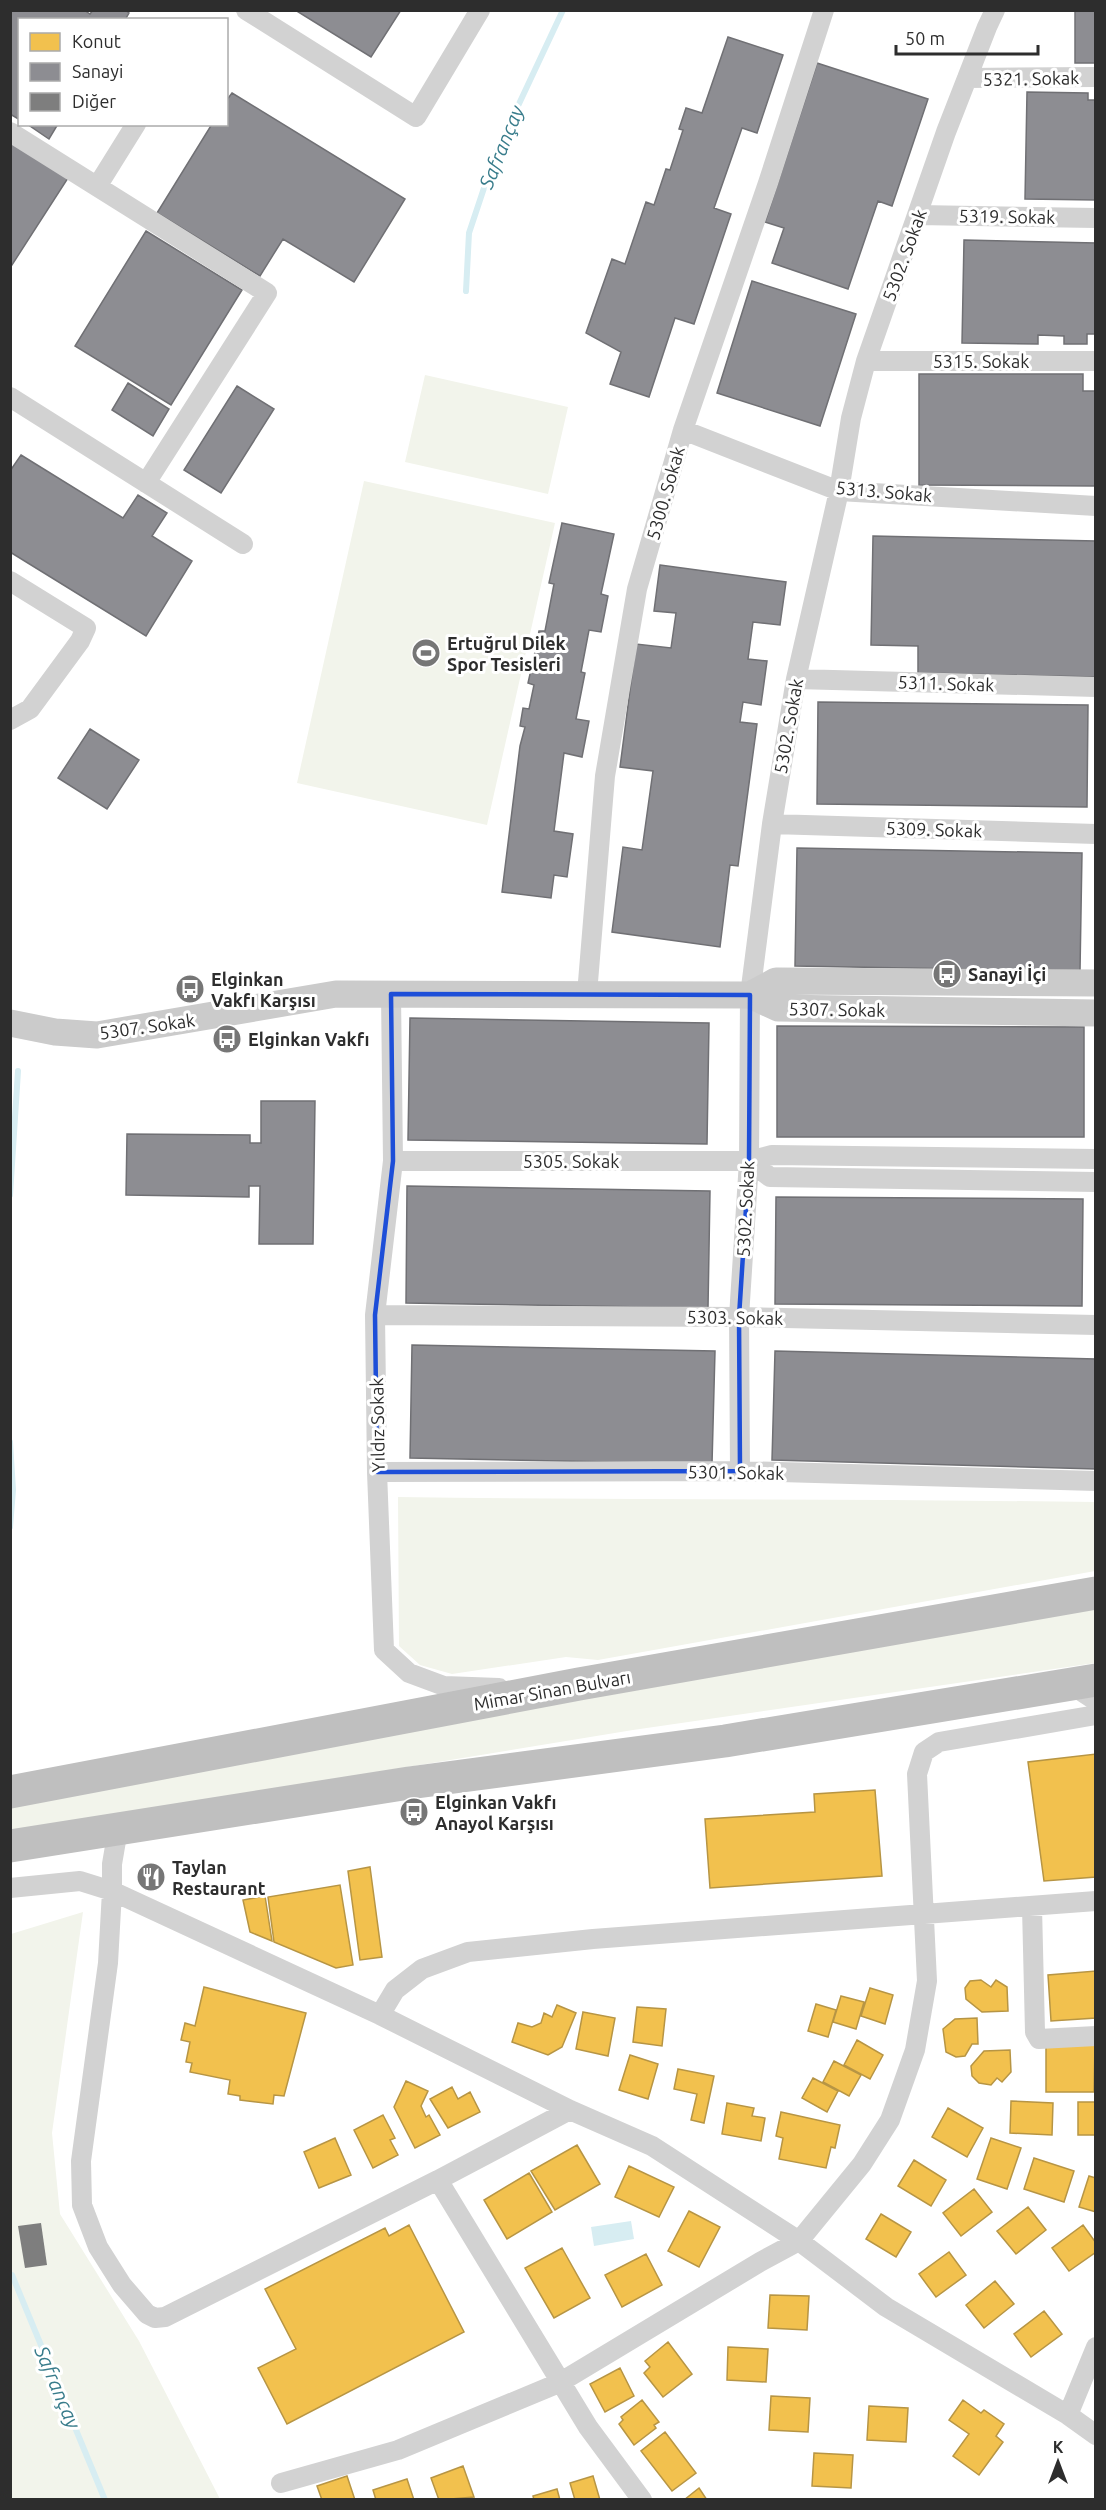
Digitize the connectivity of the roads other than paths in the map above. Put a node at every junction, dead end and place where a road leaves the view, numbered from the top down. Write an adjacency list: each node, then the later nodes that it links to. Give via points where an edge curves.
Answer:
1 (246, 10): 4 (street, via 416,117)
2 (824, 10): 15 (street, 5300. Sokak)
3 (995, 10): 6 (street, 5302. Sokak)
4 (474, 13)
5 (1095, 77): 6 (street, 5321. Sokak)
6 (967, 78): 10 (street, 5302. Sokak)
7 (135, 126): 9 (street)
8 (10, 132): 9 (street)
9 (98, 185): 16 (street, via 267,293)
10 (918, 215): 11 (street, 5319. Sokak); 12 (street, 5302. Sokak)
11 (1095, 218)
12 (866, 361): 13 (street, 5315. Sokak); 17 (street, 5302. Sokak, via 851,418)
13 (1095, 361)
14 (10, 398): 16 (street)
15 (683, 430): 17 (street, 5313. Sokak); 28 (street, 5300. Sokak, via 637,589 607,764)
16 (146, 483): 19 (street)
17 (839, 491): 18 (street, 5313. Sokak); 21 (street, 5302. Sokak)
18 (1095, 506)
19 (243, 544)
20 (10, 581): 23 (street, via 86,628 30,709)
21 (796, 679): 22 (street, 5311. Sokak); 24 (street, 5302. Sokak)
22 (1095, 687)
23 (10, 720)
24 (772, 824): 25 (street, 5309. Sokak); 29 (street, 5302. Sokak)
25 (1095, 834)
26 (1095, 983): 29 (street, 5307. Sokak, via 776,981)
27 (391, 994): 28 (street, 5307. Sokak); 31 (street, 5307. Sokak, via 336,994 97,1035); 33 (street, Yıldız Sokak)
28 (587, 994): 29 (street, 5307. Sokak)
29 (750, 995): 30 (street, 5307. Sokak, via 778,1008); 34 (street, 5302. Sokak)
30 (1095, 1013)
31 (10, 1023)
32 (1095, 1159): 34 (street, 5305. Sokak, via 772,1155)
33 (393, 1161): 34 (street, 5305. Sokak); 36 (street, Yıldız Sokak)
34 (749, 1161): 35 (street, via 770,1177); 37 (street, 5302. Sokak)
35 (1095, 1182)
36 (375, 1315): 37 (street, 5303. Sokak); 40 (street, Yıldız Sokak)
37 (739, 1317): 38 (street, 5303. Sokak); 39 (street, 5302. Sokak)
38 (1095, 1325)
39 (740, 1471): 40 (street, 5301. Sokak); 41 (street, 5301. Sokak)
40 (377, 1472): 43 (street, Yıldız Sokak, via 384,1650 409,1673 444,1686)
41 (1095, 1481)
42 (1095, 1593): 43 (highway, Mimar Sinan Bulvarı)
43 (579, 1684): 46 (highway, Mimar Sinan Bulvarı)
44 (1087, 1688): 47 (highway, via 409,1783)
45 (1095, 1715): 53 (street, via 939,1742 924,1752 917,1774)
46 (10, 1792)
47 (118, 1829): 48 (highway); 50 (street)
48 (10, 1846)
49 (10, 1888): 50 (street, via 80,1881)
50 (112, 1892): 54 (street); 57 (street, via 108,1963 81,2161 82,2205 98,2247 122,2285 147,2314 165,2317)
51 (1095, 1901): 52 (street)
52 (1032, 1907): 53 (street); 55 (street, via 1035,2032 1039,2039)
53 (925, 1914): 54 (street, via 468,1952 422,1969 395,1990); 58 (street, via 927,1981 915,2050 902,2092 890,2120 862,2164)
54 (380, 2015): 56 (street)
55 (1095, 2036)
56 (570, 2110): 57 (street); 58 (street, via 652,2146)
57 (438, 2180): 60 (street)
58 (799, 2241): 60 (street); 61 (street, via 886,2307)
59 (1095, 2347): 61 (street)
60 (559, 2383): 63 (street, via 398,2450); 64 (street)
61 (1068, 2415): 62 (street)
62 (1095, 2435)
63 (281, 2483)
64 (642, 2499)

